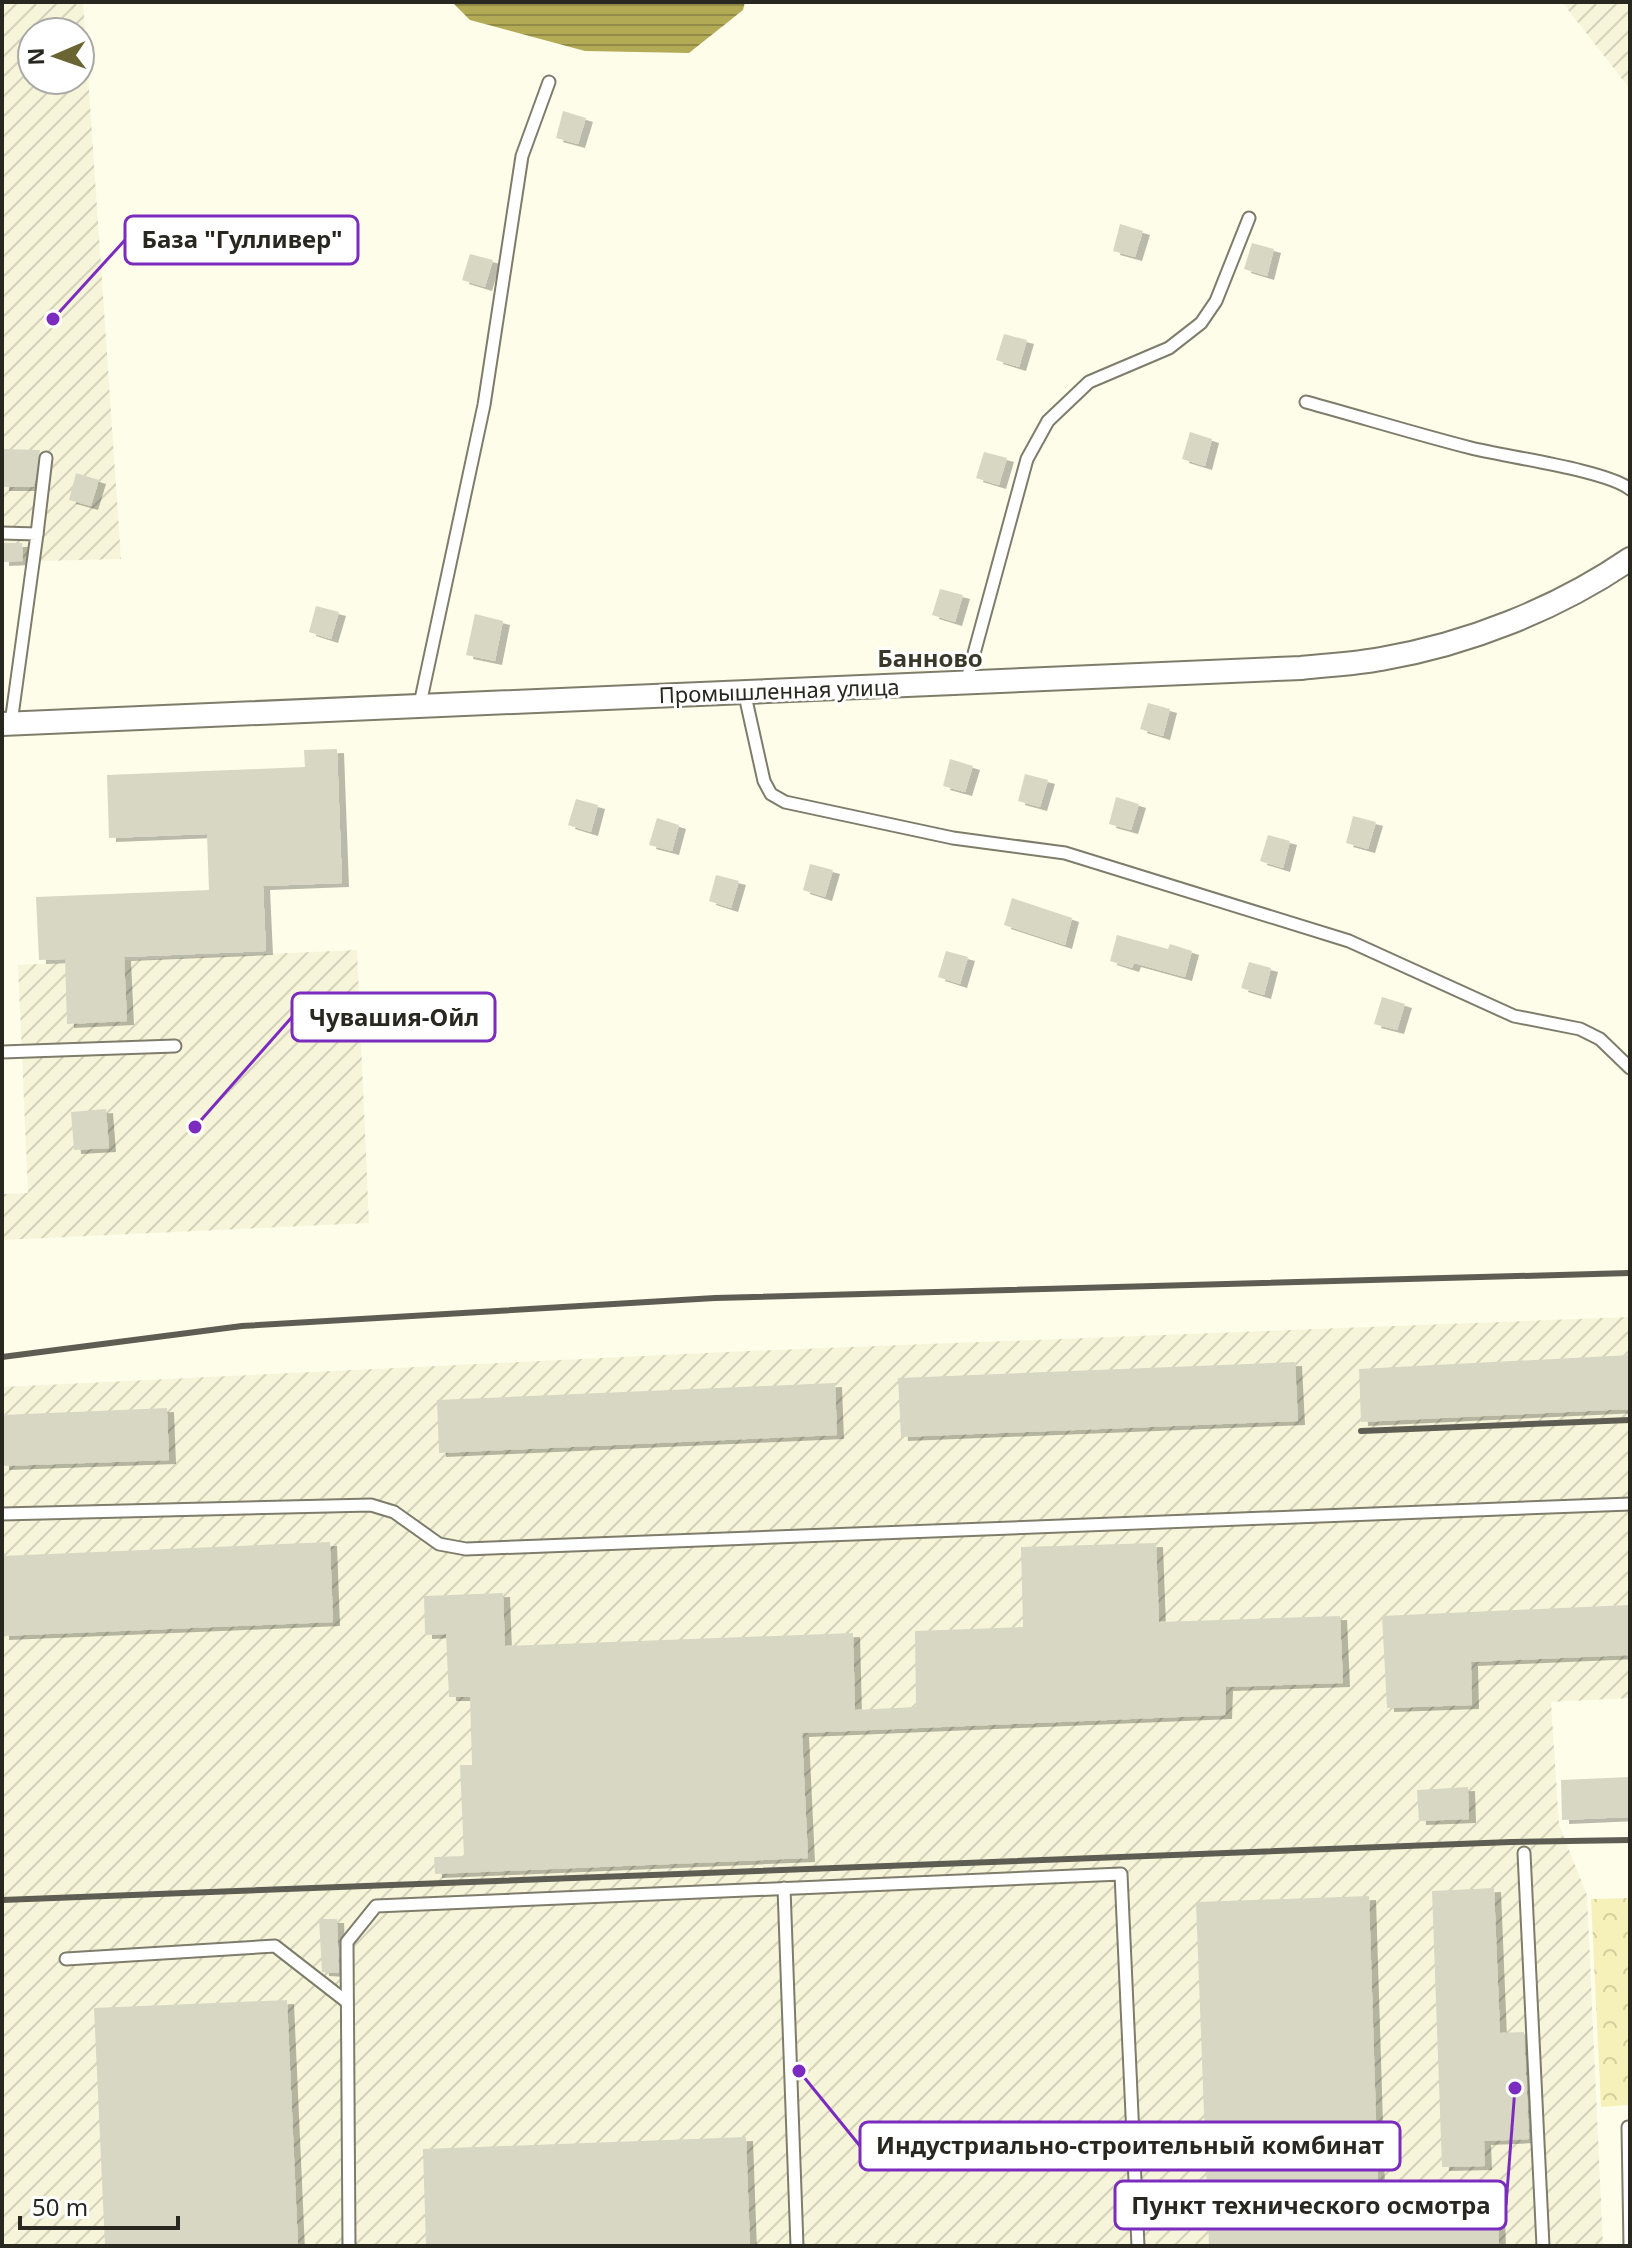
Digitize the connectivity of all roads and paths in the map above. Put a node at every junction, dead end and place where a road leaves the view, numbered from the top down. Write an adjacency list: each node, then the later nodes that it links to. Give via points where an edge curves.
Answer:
1 (549, 82): 11 (lane, via 522,156 484,405)
2 (1249, 218): 9 (lane, via 1216,301 1201,323 1169,348 1089,382 1048,421 1027,459)
3 (1306, 402): 5 (lane)
4 (46, 458): 7 (lane)
5 (1630, 489)
6 (2, 533): 7 (lane)
7 (37, 534): 12 (lane)
8 (1630, 559): 9 (street, Промышленная улица, via 1532,614 1456,641 1381,659 1301,668)
9 (966, 684): 10 (street, Промышленная улица)
10 (744, 691): 11 (street, Промышленная улица); 15 (lane, via 764,781 771,794 785,802 953,838 1065,853 1349,941 1514,1016 1580,1029 1600,1039)
11 (420, 704): 12 (street, Промышленная улица)
12 (6, 723)
13 (175, 1046): 14 (lane)
14 (2, 1052)
15 (1630, 1068)
16 (1630, 1504): 17 (lane, via 466,1549 439,1544 394,1512 371,1505)
17 (2, 1514)
18 (1524, 1853): 26 (lane)
19 (784, 1888): 21 (lane, via 376,1906 347,1942); 24 (lane); 25 (lane, via 1121,1874)
20 (66, 1959): 21 (lane, via 275,1946)
21 (347, 2002): 23 (lane)
22 (1630, 2127): 27 (lane)
23 (349, 2246)
24 (797, 2246)
25 (1138, 2246)
26 (1543, 2246)
27 (1630, 2246)

